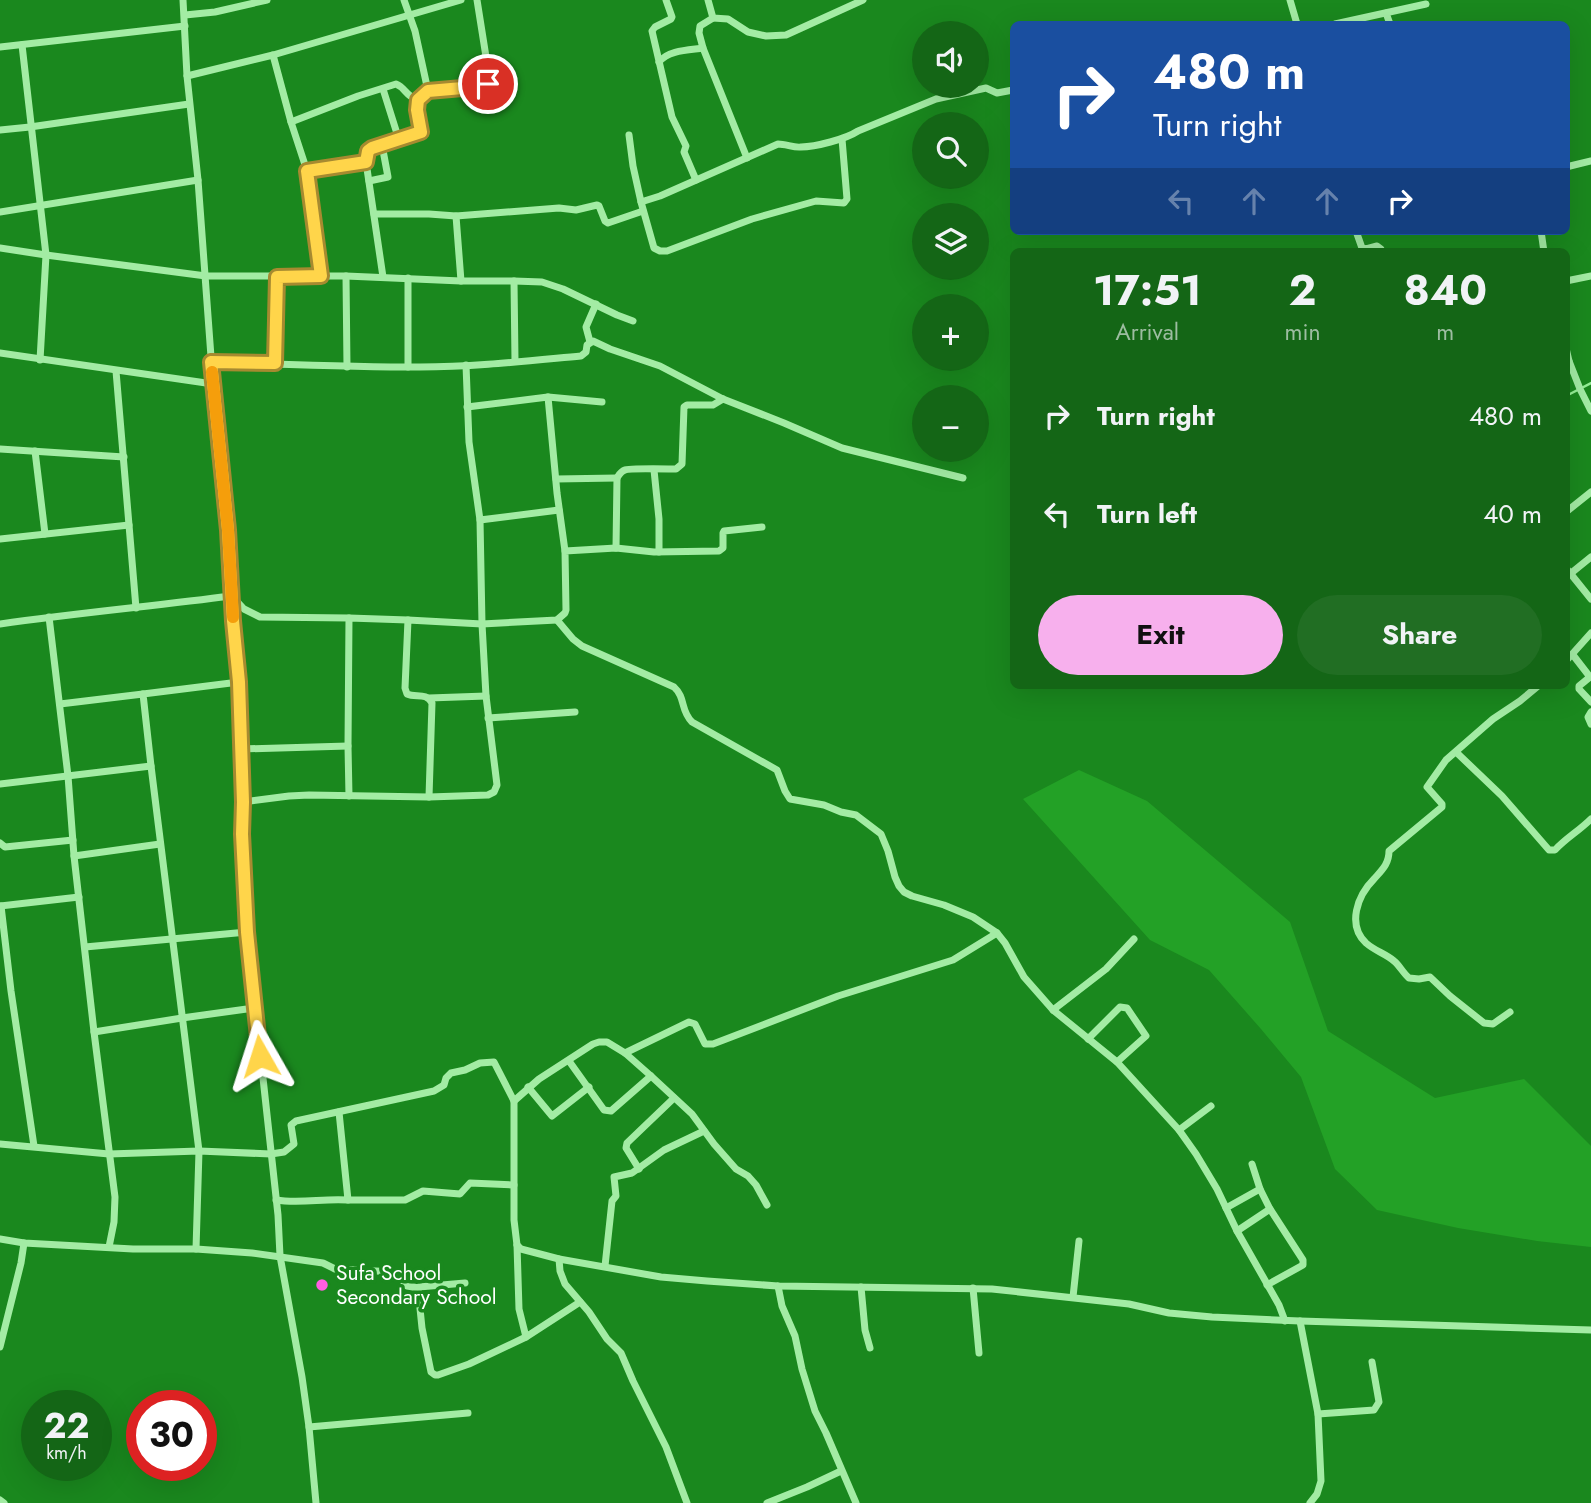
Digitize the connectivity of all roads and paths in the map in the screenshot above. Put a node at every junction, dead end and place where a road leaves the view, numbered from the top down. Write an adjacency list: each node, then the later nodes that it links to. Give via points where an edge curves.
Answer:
1 (183, 0): 12 (street)
2 (268, 0): 12 (street)
3 (404, 0): 13 (street)
4 (461, 0): 13 (street)
5 (477, 0): 26 (street, via 490,82)
6 (666, 0): 23 (street, via 672,17 652,31)
7 (708, 0): 14 (street)
8 (863, 0): 14 (street, via 786,35 748,32 728,19)
9 (1290, 0): 15 (street)
10 (1426, 4): 11 (street)
11 (1387, 13): 16 (street); 17 (street)
12 (185, 15): 18 (street)
13 (409, 15): 22 (street); 26 (street)
14 (713, 18): 21 (street, via 700,26)
15 (1296, 21)
16 (1349, 21)
17 (1389, 21)
18 (185, 26): 19 (street); 24 (street)
19 (22, 45): 20 (street); 31 (street)
20 (0, 47)
21 (703, 48): 23 (street, via 668,55); 37 (street)
22 (273, 55): 24 (street); 30 (street)
23 (659, 62): 43 (street, via 672,117)
24 (187, 76): 29 (street)
25 (383, 89): 28 (street, via 398,84); 30 (street); 35 (street)
26 (428, 91): 28 (street)
27 (1010, 91): 34 (street, via 998,93 986,88 936,99)
28 (418, 100): 35 (street, via 421,132)
29 (190, 104): 31 (street); 42 (street)
30 (291, 122): 41 (street)
31 (30, 127): 32 (street); 46 (street)
32 (0, 130)
33 (629, 135): 45 (street)
34 (842, 138): 37 (street, via 799,148 778,144); 47 (street, via 844,203 816,201 667,251 654,248)
35 (400, 140): 36 (street)
36 (382, 145): 38 (street, via 368,151); 44 (street, via 388,177)
37 (747, 158): 43 (street)
38 (366, 162): 41 (street); 44 (street)
39 (1591, 162): 40 (street)
40 (1570, 166)
41 (307, 171): 54 (street)
42 (198, 180): 46 (street); 53 (street)
43 (696, 180): 45 (street)
44 (369, 181): 49 (street)
45 (641, 202): 47 (street)
46 (39, 206): 48 (street); 52 (street)
47 (643, 211): 50 (street, via 608,223 597,205)
48 (0, 212)
49 (374, 214): 50 (street); 58 (street)
50 (456, 216): 61 (street)
51 (0, 248): 52 (street)
52 (46, 256): 53 (street); 67 (street)
53 (206, 276): 57 (street); 69 (street)
54 (321, 276): 55 (street); 57 (street)
55 (346, 276): 58 (street); 73 (street)
56 (1591, 276): 60 (street)
57 (277, 277): 70 (street)
58 (383, 277): 59 (street)
59 (408, 278): 61 (street); 74 (street)
60 (1570, 280)
61 (461, 281): 62 (street)
62 (514, 281): 63 (street, via 542,282); 68 (street)
63 (596, 304): 64 (street); 65 (street, via 586,327)
64 (633, 321)
65 (590, 342): 68 (street, via 581,356); 78 (street, via 660,366)
66 (0, 353): 67 (street)
67 (40, 360): 75 (street)
68 (515, 361): 71 (street)
69 (211, 362): 70 (street); 76 (street)
70 (275, 363): 73 (street)
71 (466, 365): 74 (street); 80 (street)
72 (1570, 366): 81 (street)
73 (346, 367): 74 (street)
74 (408, 367)
75 (116, 371): 76 (street); 84 (street)
76 (213, 384): 103 (street)
77 (548, 397): 79 (street); 80 (street); 88 (street)
78 (723, 399): 85 (street, via 713,405 685,406 682,464 676,469); 87 (street, via 842,448)
79 (602, 402)
80 (467, 407): 92 (street)
81 (1591, 411)
82 (0, 449): 83 (street)
83 (35, 451): 84 (street); 95 (street)
84 (124, 457): 93 (street)
85 (654, 470): 86 (street, via 626,469); 99 (street)
86 (617, 478): 88 (street); 97 (street)
87 (963, 478)
88 (556, 479): 91 (street)
89 (1591, 492): 90 (street)
90 (1570, 509)
91 (559, 510): 92 (street); 98 (street)
92 (480, 520): 111 (street)
93 (129, 525): 95 (street); 105 (street)
94 (762, 527): 99 (street, via 724,531 719,551)
95 (45, 534): 96 (street)
96 (0, 539)
97 (616, 548): 98 (street); 99 (street)
98 (565, 551): 109 (street, via 566,610)
99 (659, 552)
100 (1591, 557): 101 (street)
101 (1570, 570)
102 (1570, 573): 104 (street)
103 (231, 596): 105 (street); 107 (street, via 260,617); 115 (street)
104 (1591, 599)
105 (136, 608): 106 (street)
106 (49, 617): 110 (street); 121 (street)
107 (349, 618): 108 (street); 126 (street)
108 (408, 620): 111 (street); 119 (street, via 405,688 411,696)
109 (557, 620): 111 (street); 143 (street, via 582,646 674,687 692,722 777,770 790,799 856,815 881,834 904,892 972,916)
110 (0, 624)
111 (482, 624): 118 (street)
112 (1591, 634): 113 (street)
113 (1570, 657)
114 (1570, 659): 120 (street, via 1590,677 1579,689)
115 (239, 682): 117 (street); 127 (street)
116 (1534, 689): 128 (street)
117 (143, 694): 121 (street); 129 (street)
118 (486, 696): 119 (street); 124 (street)
119 (429, 698): 133 (street)
120 (1591, 702)
121 (60, 704): 130 (street)
122 (575, 712): 124 (street)
123 (1591, 712): 125 (street)
124 (488, 718): 133 (street, via 498,785 494,792)
125 (1591, 724)
126 (348, 746): 127 (street); 132 (street)
127 (241, 749): 134 (street)
128 (1456, 752): 135 (street, via 1503,796 1549,850 1555,850); 151 (street, via 1427,787 1442,807 1389,851 1385,867 1359,901 1355,928 1409,978 1430,977 1484,1023 1493,1024)
129 (151, 766): 130 (street); 138 (street)
130 (68, 776): 131 (street); 136 (street)
131 (0, 784)
132 (349, 796): 133 (street); 134 (street)
133 (429, 797)
134 (243, 802): 142 (street)
135 (1591, 819)
136 (73, 839): 137 (street, via 5,848); 139 (street)
137 (0, 843)
138 (160, 844): 139 (street); 144 (street)
139 (74, 856): 140 (street)
140 (79, 897): 141 (street); 146 (street)
141 (1, 906): 147 (street)
142 (247, 932): 144 (street); 149 (street)
143 (997, 933): 150 (street, via 1024,977); 155 (street, via 953,960 838,996 713,1044 705,1044 695,1024 689,1022)
144 (172, 939): 146 (street); 152 (street)
145 (1134, 939): 150 (street, via 1106,970)
146 (85, 947): 153 (street)
147 (11, 991): 148 (street); 168 (street)
148 (0, 992)
149 (254, 1008): 152 (street); 171 (street)
150 (1052, 1010): 154 (street)
151 (1510, 1012)
152 (181, 1017): 153 (street); 169 (street)
153 (94, 1032): 170 (street)
154 (1088, 1039): 157 (street); 157 (street, via 1120,1007 1126,1008 1146,1036)
155 (625, 1053): 156 (street, via 599,1042); 158 (street)
156 (569, 1061): 159 (street); 160 (street)
157 (1116, 1062): 165 (street)
158 (651, 1076): 160 (street, via 611,1111 604,1110); 161 (street)
159 (528, 1087): 160 (street, via 552,1116); 162 (street)
160 (589, 1087)
161 (674, 1098): 166 (street); 173 (street, via 627,1143)
162 (514, 1101): 164 (street, via 494,1062 451,1073 434,1091); 174 (street)
163 (1211, 1105): 165 (street)
164 (340, 1112): 171 (street, via 296,1121 291,1125 294,1144); 177 (street)
165 (1179, 1130): 179 (street)
166 (704, 1131): 173 (street); 178 (street, via 756,1185)
167 (0, 1144): 168 (street)
168 (34, 1146): 170 (street)
169 (199, 1150): 170 (street); 171 (street); 187 (street)
170 (109, 1154): 186 (street, via 115,1196)
171 (271, 1154): 176 (street)
172 (1252, 1164): 175 (street)
173 (639, 1168): 190 (street, via 614,1177 616,1196)
174 (514, 1185): 177 (street, via 470,1183 460,1194 423,1191 405,1200); 185 (street)
175 (1260, 1189): 179 (street); 180 (street)
176 (276, 1200): 177 (street); 188 (street)
177 (348, 1200)
178 (767, 1205)
179 (1226, 1208): 181 (street)
180 (1270, 1209): 181 (street); 192 (street, via 1303,1263)
181 (1237, 1231): 192 (street)
182 (0, 1239): 184 (street)
183 (1079, 1241): 197 (street)
184 (23, 1243): 186 (street); 203 (street)
185 (517, 1245): 189 (street); 202 (street, via 519,1309)
186 (108, 1247): 187 (street)
187 (196, 1249): 188 (street)
188 (280, 1256): 195 (street, via 335,1269 396,1272 407,1286); 209 (street)
189 (559, 1259): 190 (street); 198 (street, via 565,1284)
190 (605, 1266): 193 (street, via 661,1277)
191 (465, 1283): 195 (street)
192 (1267, 1285): 199 (street)
193 (778, 1286): 194 (street); 210 (street, via 807,1388)
194 (861, 1287): 196 (street); 204 (street)
195 (419, 1288): 202 (street, via 422,1328 435,1376)
196 (973, 1288): 197 (street); 205 (street)
197 (1073, 1297): 199 (street, via 1169,1313)
198 (580, 1302): 202 (street); 212 (street, via 621,1353)
199 (1285, 1321): 200 (street)
200 (1300, 1321): 201 (street); 208 (street)
201 (1591, 1330)
202 (526, 1337)
203 (0, 1347)
204 (870, 1348)
205 (979, 1353)
206 (1372, 1362): 208 (street, via 1379,1402 1374,1410)
207 (468, 1413): 209 (street)
208 (1318, 1414): 215 (street, via 1321,1481)
209 (309, 1427): 211 (street)
210 (841, 1471): 213 (street); 214 (street)
211 (316, 1503)
212 (687, 1503)
213 (767, 1503)
214 (856, 1503)
215 (1310, 1503)

